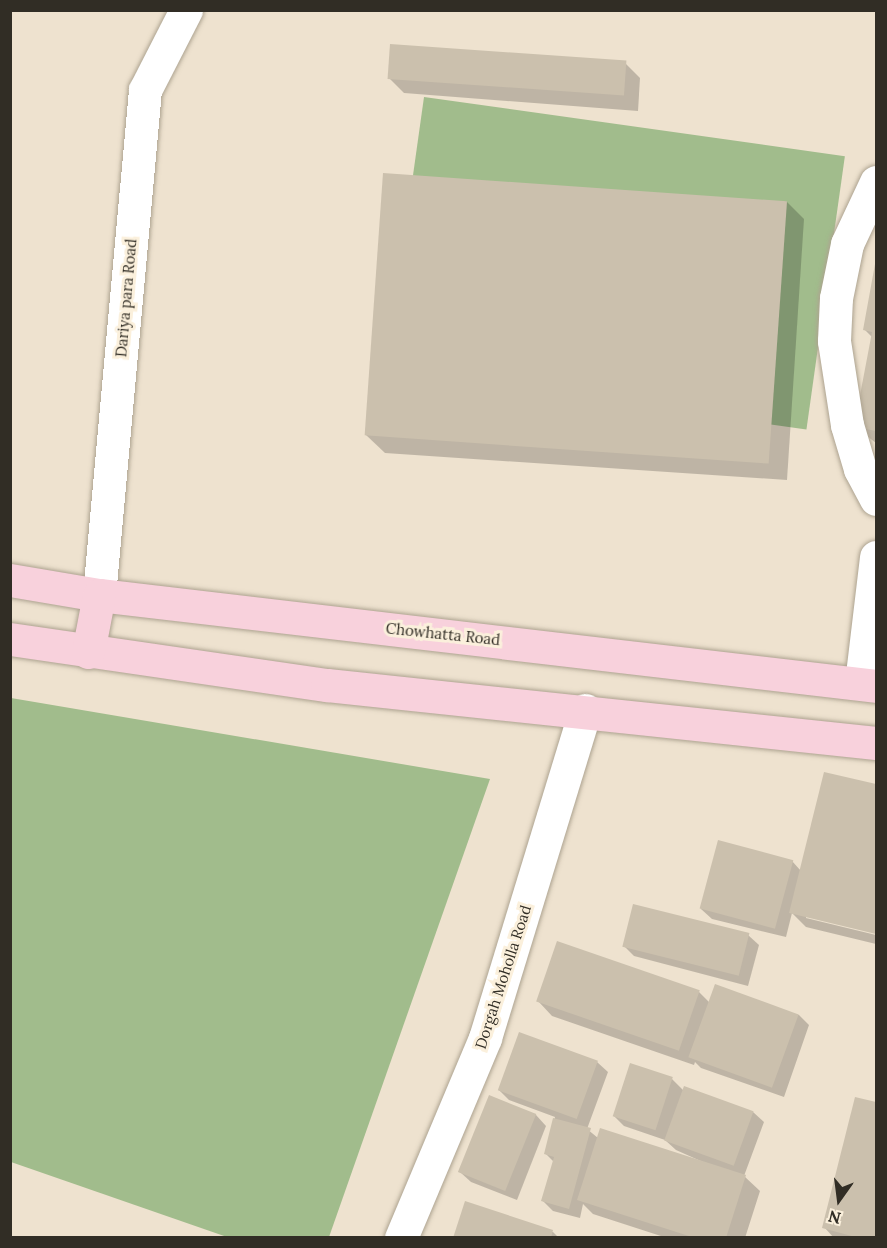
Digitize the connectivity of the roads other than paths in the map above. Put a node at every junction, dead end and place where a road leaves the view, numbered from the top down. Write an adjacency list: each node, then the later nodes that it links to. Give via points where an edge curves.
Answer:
1 (186, 10): 6 (street, Dariya para Road, via 145,90)
2 (876, 182): 3 (street, via 847,244 836,298 834,341 847,425 860,469)
3 (876, 499)
4 (876, 557): 9 (street)
5 (10, 580): 6 (main road, Chowhatta Road)
6 (99, 595): 8 (main road); 9 (main road, Chowhatta Road)
7 (10, 639): 8 (main road)
8 (88, 652): 10 (main road, via 327,685)
9 (869, 684)
10 (585, 710): 11 (main road); 12 (street, Dorgah Moholla Road, via 485,1038)
11 (876, 743)
12 (401, 1238)

